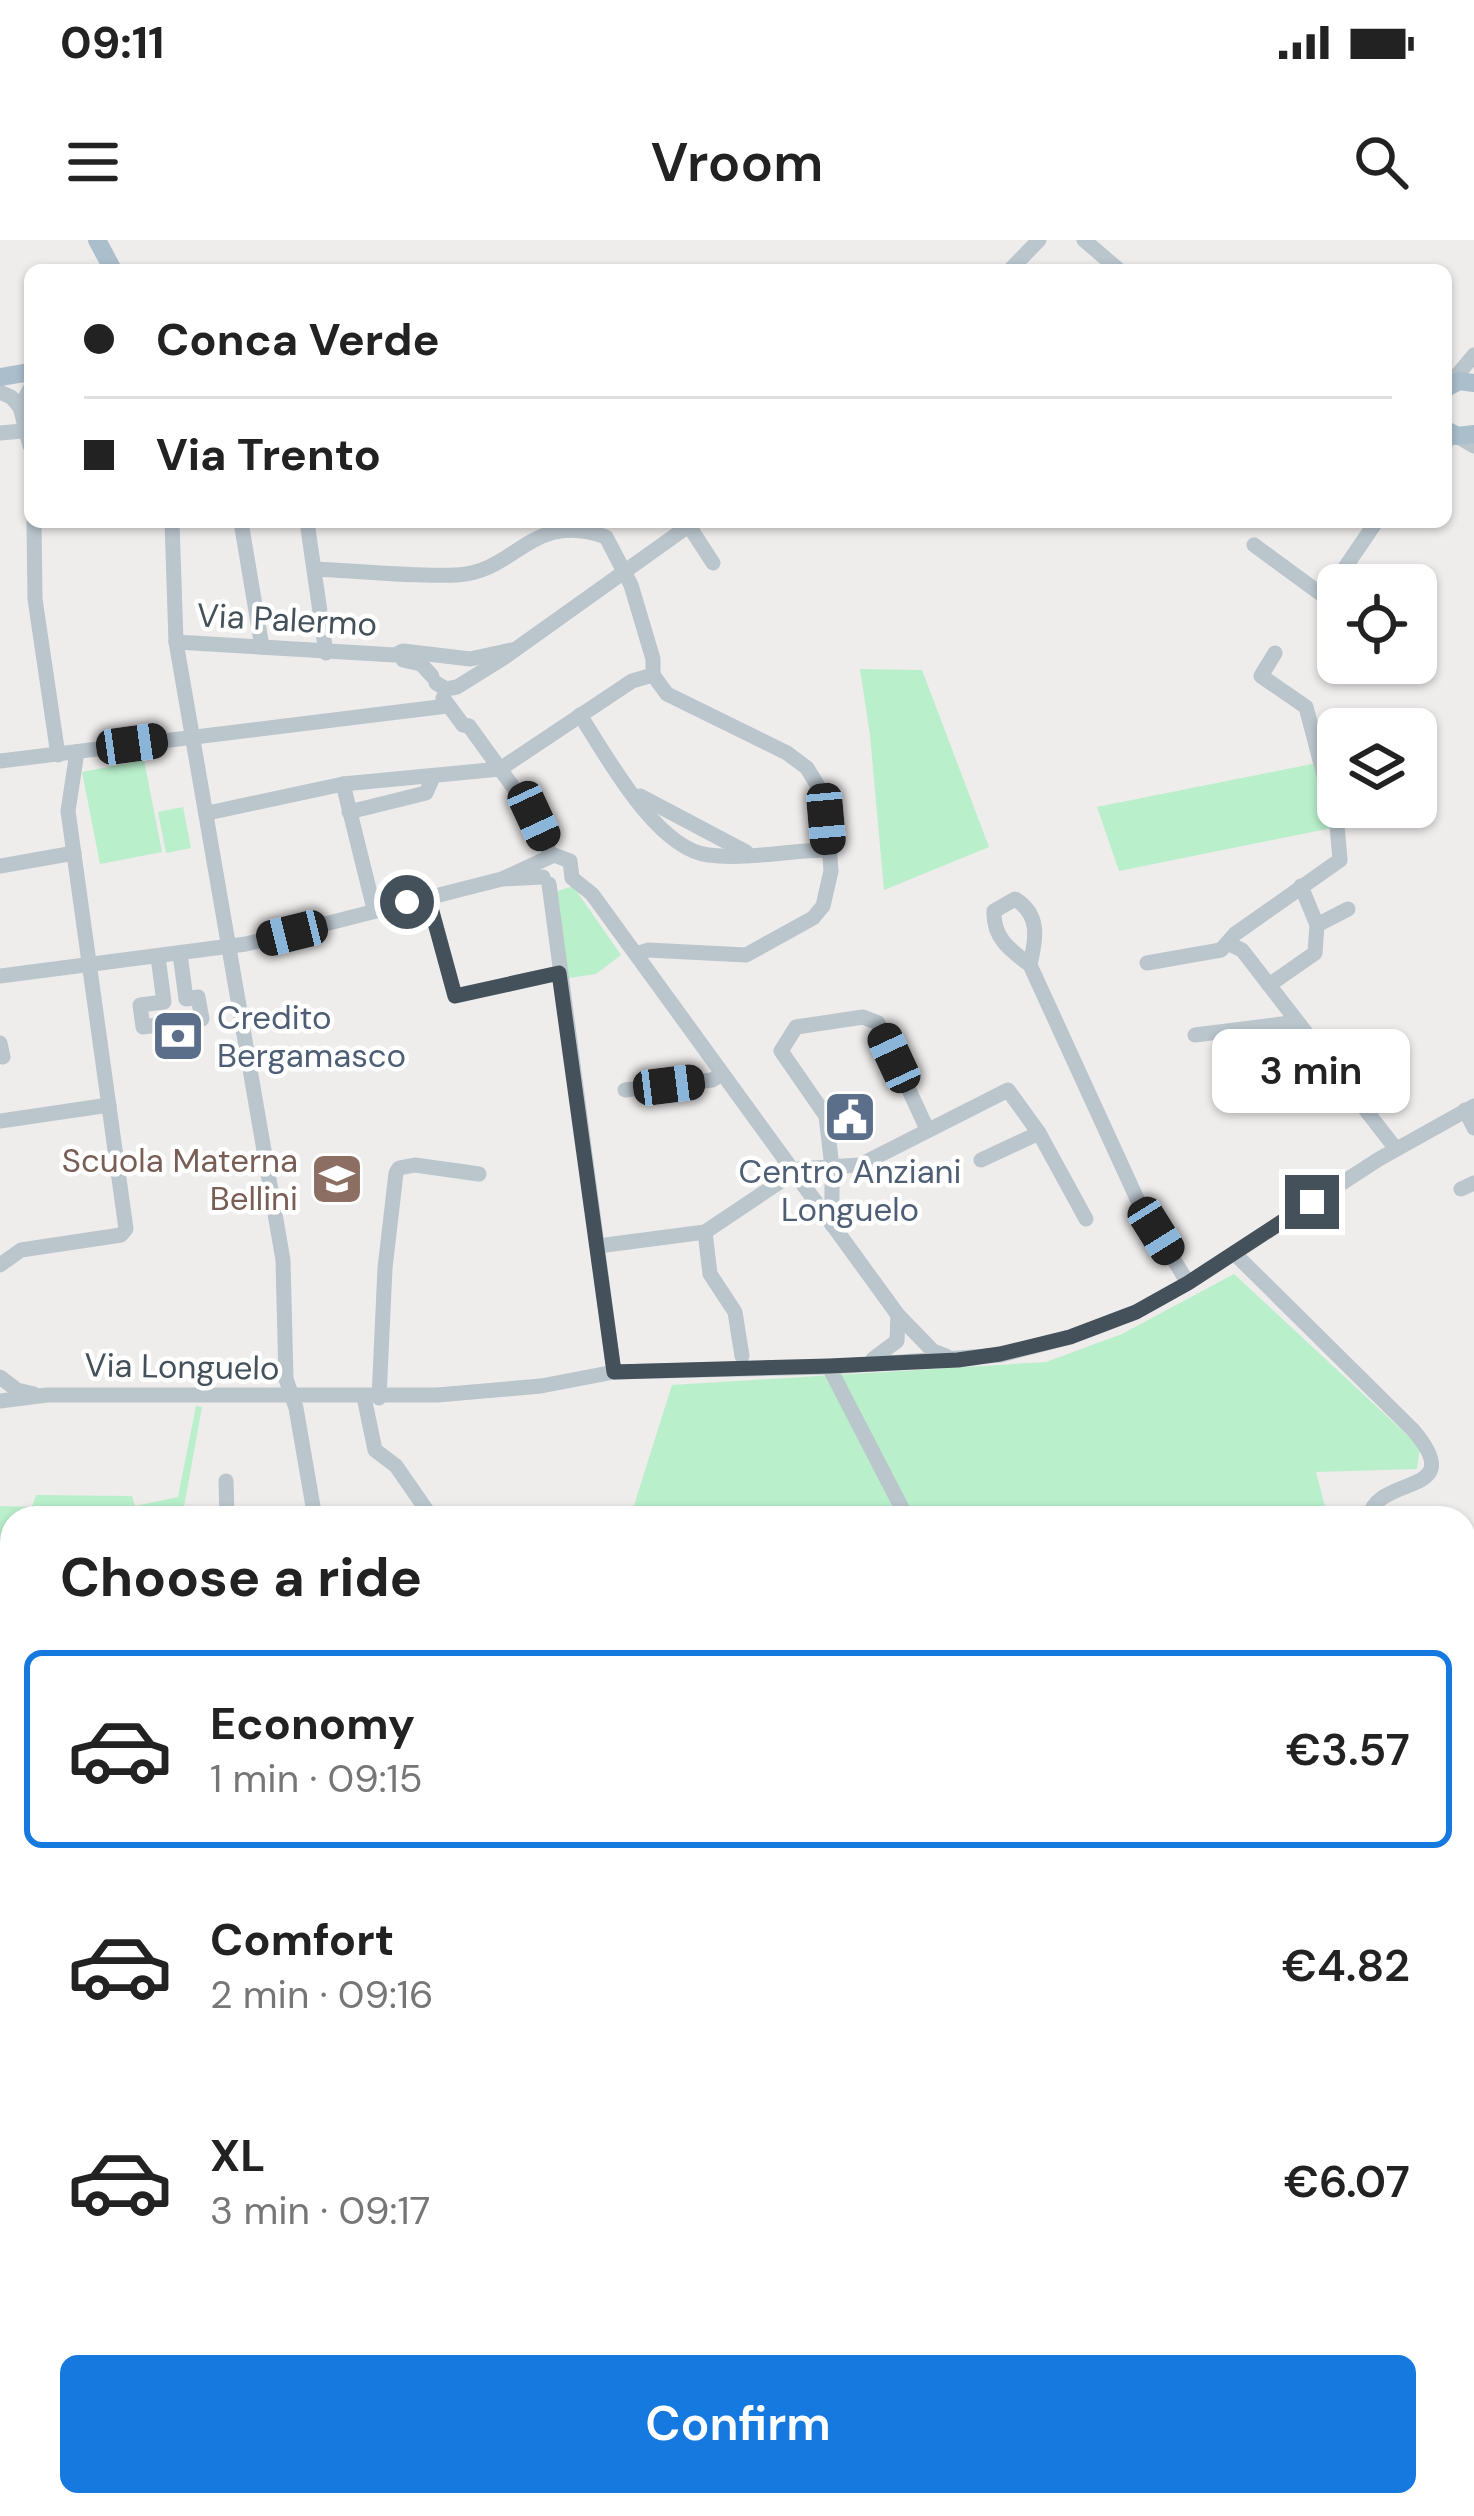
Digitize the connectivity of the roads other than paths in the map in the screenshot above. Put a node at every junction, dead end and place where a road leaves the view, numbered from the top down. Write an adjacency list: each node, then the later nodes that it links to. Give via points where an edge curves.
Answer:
1 (1084, 240): 2 (street)
2 (1112, 264)
3 (1474, 355): 4 (street)
4 (1452, 381)
5 (0, 392): 7 (street)
6 (24, 400): 7 (street)
7 (20, 407): 8 (street)
8 (24, 425)
9 (34, 528): 36 (street, via 35,599)
10 (172, 528): 20 (street)
11 (242, 528): 21 (street)
12 (308, 528): 18 (street)
13 (685, 528): 19 (street)
14 (693, 528): 17 (street)
15 (1372, 528): 16 (street, via 1324,597)
16 (1253, 545)
17 (713, 563)
18 (315, 569): 19 (street, via 460,575 485,569 535,536 569,531 606,537); 23 (street)
19 (626, 571): 22 (street); 27 (street)
20 (176, 642): 21 (street, Via Palermo); 34 (street)
21 (262, 646): 23 (street, Via Palermo)
22 (511, 650): 26 (street, Via Palermo); 29 (street)
23 (326, 652): 25 (street, Via Palermo)
24 (1275, 653): 50 (street, via 1261,676 1306,707 1341,850 1336,863)
25 (395, 655): 26 (street, Via Palermo); 28 (street, Via Palermo)
26 (450, 656): 28 (street, via 434,664); 29 (street, via 464,667)
27 (653, 675): 32 (street); 44 (street, via 667,694 807,768 821,791)
28 (434, 679): 29 (street, via 446,689); 30 (street); 31 (street, via 433,698)
29 (462, 682): 33 (street, via 458,701)
30 (447, 706): 31 (street); 33 (street)
31 (418, 707): 34 (street)
32 (580, 715): 38 (street); 41 (street)
33 (469, 726): 38 (street)
34 (195, 735): 35 (street); 43 (street)
35 (77, 752): 36 (street); 45 (street, via 68,811)
36 (58, 755): 37 (street)
37 (0, 761)
38 (500, 769): 39 (street); 48 (street, via 534,816)
39 (434, 777): 40 (street); 42 (street, via 426,793)
40 (343, 784): 42 (street); 43 (street)
41 (632, 792): 46 (street); 46 (street, via 685,849)
42 (349, 812): 52 (street)
43 (208, 813): 56 (street)
44 (829, 850): 46 (street); 58 (street, via 823,906 758,951)
45 (74, 854): 47 (street); 61 (street)
46 (751, 855)
47 (0, 866)
48 (547, 870): 49 (street, via 562,886); 49 (street, via 563,856); 51 (street); 63 (street)
49 (572, 878): 58 (street)
50 (1301, 886): 54 (street); 55 (street)
51 (428, 897): 52 (street); 63 (street, via 455,996)
52 (374, 909): 56 (street)
53 (1348, 909): 54 (street)
54 (1317, 925): 65 (street, via 1316,953)
55 (1229, 944): 60 (street); 65 (street)
56 (230, 947): 57 (street); 100 (street, via 283,1260)
57 (180, 954): 59 (street); 59 (street, via 186,999 198,997 202,1019 143,1027 140,1005 164,1002)
58 (636, 954): 68 (street)
59 (158, 957): 61 (street)
60 (1147, 963)
61 (89, 965): 64 (street); 70 (street)
62 (1030, 965): 87 (street, via 1138,1201)
63 (559, 973): 84 (street)
64 (0, 976)
65 (1269, 986): 66 (street)
66 (1298, 1022): 67 (street); 76 (street)
67 (1195, 1035)
68 (722, 1074): 69 (street); 79 (street)
69 (625, 1090)
70 (109, 1106): 72 (street); 86 (street, via 125,1232)
71 (1470, 1108): 73 (street); 76 (street, Via Longuelo)
72 (0, 1121)
73 (1474, 1128)
74 (927, 1129): 75 (street, via 1008,1090); 78 (street, via 860,1165); 78 (street, via 878,1023 863,1017 796,1027 781,1051 826,1116)
75 (1039, 1132): 77 (street); 81 (street)
76 (1396, 1149): 85 (street, Via Longuelo)
77 (980, 1160)
78 (832, 1167): 79 (street); 82 (street)
79 (794, 1173): 82 (street); 83 (street)
80 (479, 1174): 101 (street, via 399,1168)
81 (1087, 1219)
82 (832, 1225): 88 (street)
83 (705, 1232): 84 (street); 91 (street, via 710,1274 735,1312)
84 (598, 1246): 96 (street)
85 (1234, 1253): 87 (street, Via Longuelo); 107 (street, via 1431,1453 1425,1479)
86 (3, 1255)
87 (1188, 1283): 92 (street, Via Longuelo, via 1070,1337)
88 (898, 1315): 89 (street); 90 (street, via 899,1335)
89 (933, 1351): 90 (street, Via Longuelo); 92 (street)
90 (887, 1352): 93 (street); 95 (street, Via Longuelo)
91 (742, 1356)
92 (958, 1360): 93 (street, Via Longuelo)
93 (855, 1364): 94 (street, Via Longuelo)
94 (829, 1366): 95 (street, Via Longuelo); 106 (street)
95 (794, 1367): 96 (street, Via Longuelo)
96 (614, 1372): 101 (street, Via Longuelo, via 504,1390)
97 (0, 1380): 98 (street); 99 (street)
98 (47, 1395): 99 (street, Via Longuelo); 100 (street, Via Longuelo)
99 (0, 1398)
100 (293, 1398): 101 (street, Via Longuelo); 104 (street)
101 (372, 1398): 105 (street, via 375,1450)
102 (226, 1481): 103 (street)
103 (227, 1506)
104 (313, 1506)
105 (424, 1506)
106 (901, 1506)
107 (1371, 1506)

